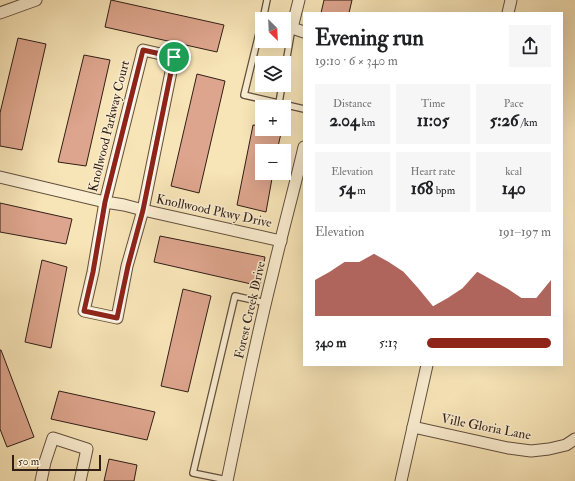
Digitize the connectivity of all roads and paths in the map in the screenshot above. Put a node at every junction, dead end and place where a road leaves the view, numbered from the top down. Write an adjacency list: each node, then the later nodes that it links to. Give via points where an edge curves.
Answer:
1 (36, 0): 7 (street)
2 (267, 0): 5 (lane)
3 (299, 0): 8 (street)
4 (511, 0): 6 (street)
5 (264, 12)
6 (508, 12)
7 (0, 13)
8 (292, 28): 9 (street); 11 (lane)
9 (303, 32)
10 (255, 48): 12 (lane, via 244,95)
11 (287, 56)
12 (266, 100)
13 (291, 106): 14 (lane)
14 (303, 110)
15 (303, 151): 19 (street, Forest Creek Drive)
16 (0, 177): 17 (street, Knollwood Pkwy Drive)
17 (105, 202): 18 (street, Knollwood Pkwy Drive); 18 (street, Knollwood Parkway Court, via 84,311 117,318); 18 (street, Knollwood Parkway Court, via 143,50 174,57)
18 (143, 210): 19 (street, Knollwood Pkwy Drive)
19 (282, 241): 20 (street, Forest Creek Drive)
20 (266, 303): 24 (street, Forest Creek Drive); 24 (lane, via 235,296 193,473)
21 (427, 366): 22 (street)
22 (413, 427): 23 (street, Ville Gloria Lane, via 531,451 566,445); 27 (street)
23 (575, 439)
24 (227, 480)
25 (41, 481): 26 (street, via 53,438 88,449)
26 (80, 481)
27 (401, 481)

